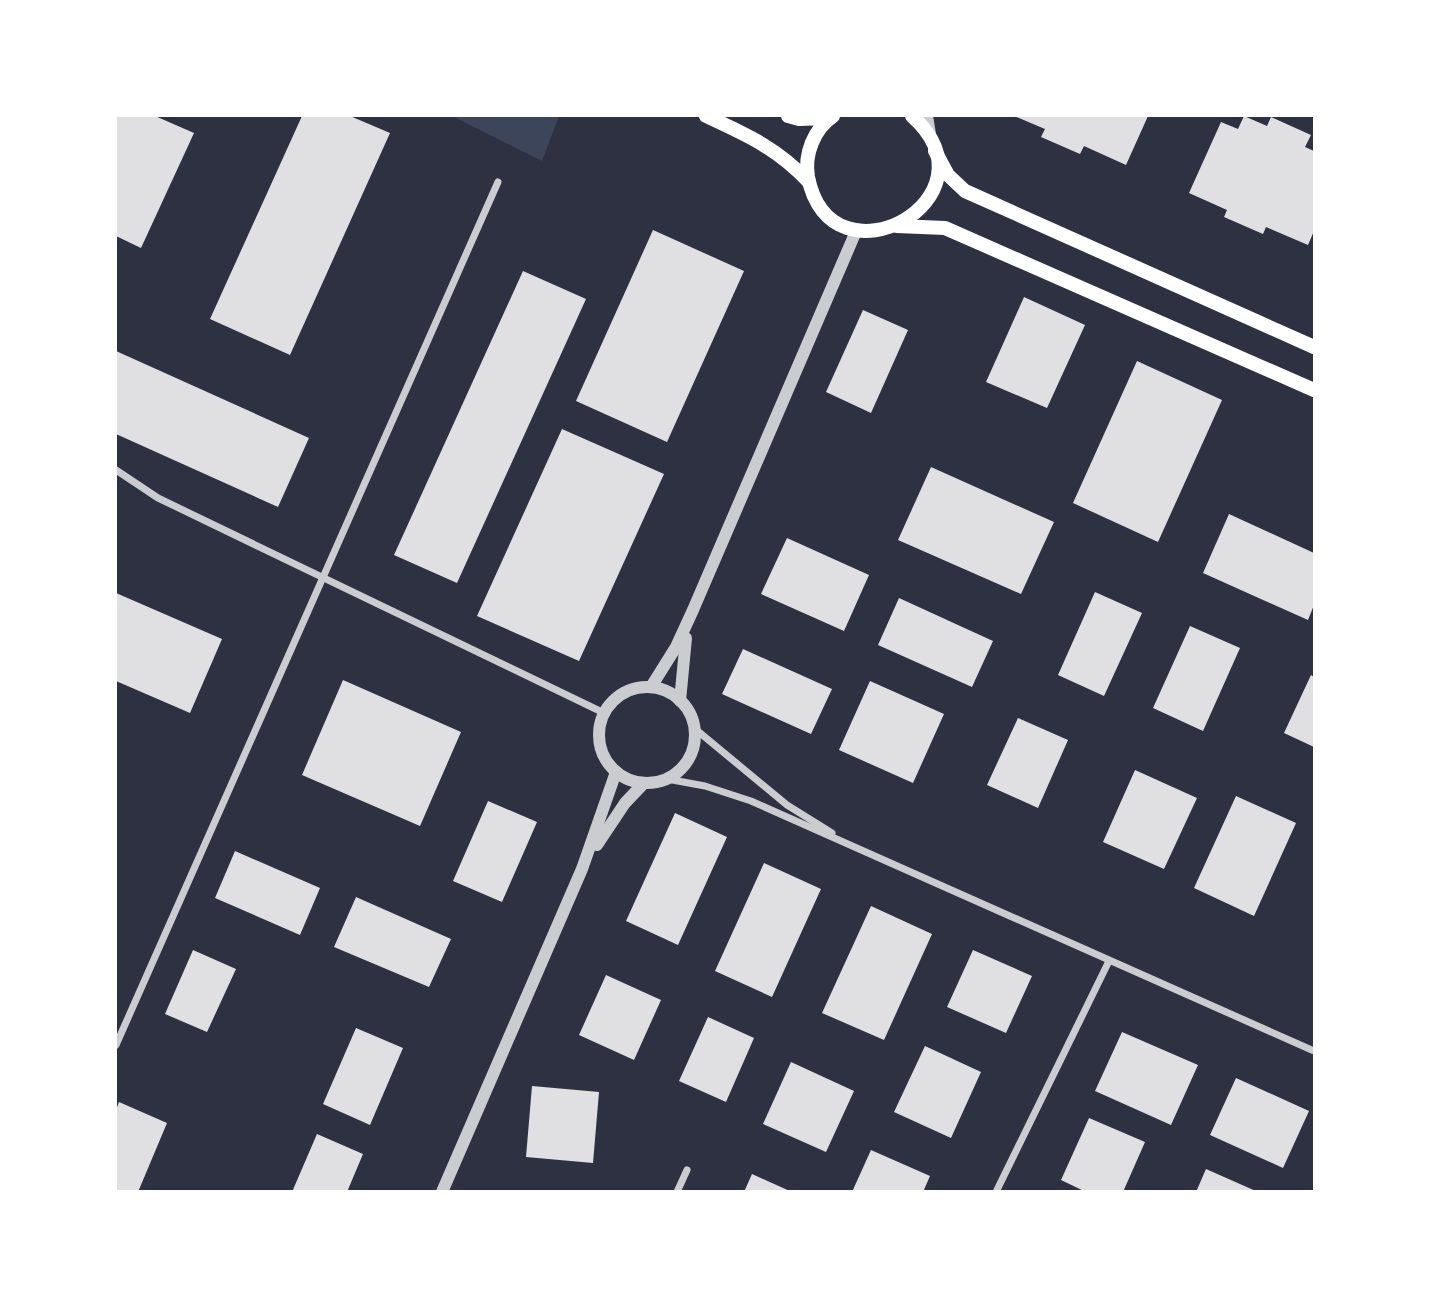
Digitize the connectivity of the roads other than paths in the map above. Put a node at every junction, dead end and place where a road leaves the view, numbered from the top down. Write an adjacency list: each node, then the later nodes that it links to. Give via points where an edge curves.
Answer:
1 (706, 116): 8 (main road, via 758,140 786,158)
2 (788, 116): 5 (main road)
3 (912, 116): 6 (main road)
4 (927, 116): 6 (street)
5 (831, 117): 8 (main road, via 809,152)
6 (933, 146): 9 (main road, via 936,171 932,191 915,215); 11 (main road, via 948,175 965,191)
7 (498, 182): 14 (street)
8 (809, 182): 10 (main road, via 823,209)
9 (897, 226): 10 (main road); 12 (main road, via 945,228)
10 (857, 229): 15 (street)
11 (1314, 347)
12 (1314, 390)
13 (116, 470): 14 (street, via 158,498)
14 (323, 576): 18 (street); 26 (street)
15 (693, 611): 16 (street); 17 (street)
16 (651, 687): 17 (street); 18 (street, via 624,693)
17 (680, 701): 19 (street)
18 (604, 713): 20 (street, via 598,738)
19 (694, 728): 21 (street, via 690,758); 23 (street, via 787,805)
20 (615, 772): 22 (street); 24 (street)
21 (667, 779): 22 (street); 23 (street, via 727,792)
22 (644, 783): 24 (street, via 625,803)
23 (854, 846): 25 (street)
24 (582, 869): 29 (street)
25 (1109, 961): 27 (street); 31 (street)
26 (116, 1045)
27 (1314, 1051)
28 (687, 1170): 30 (street)
29 (442, 1192)
30 (677, 1192)
31 (996, 1192)

